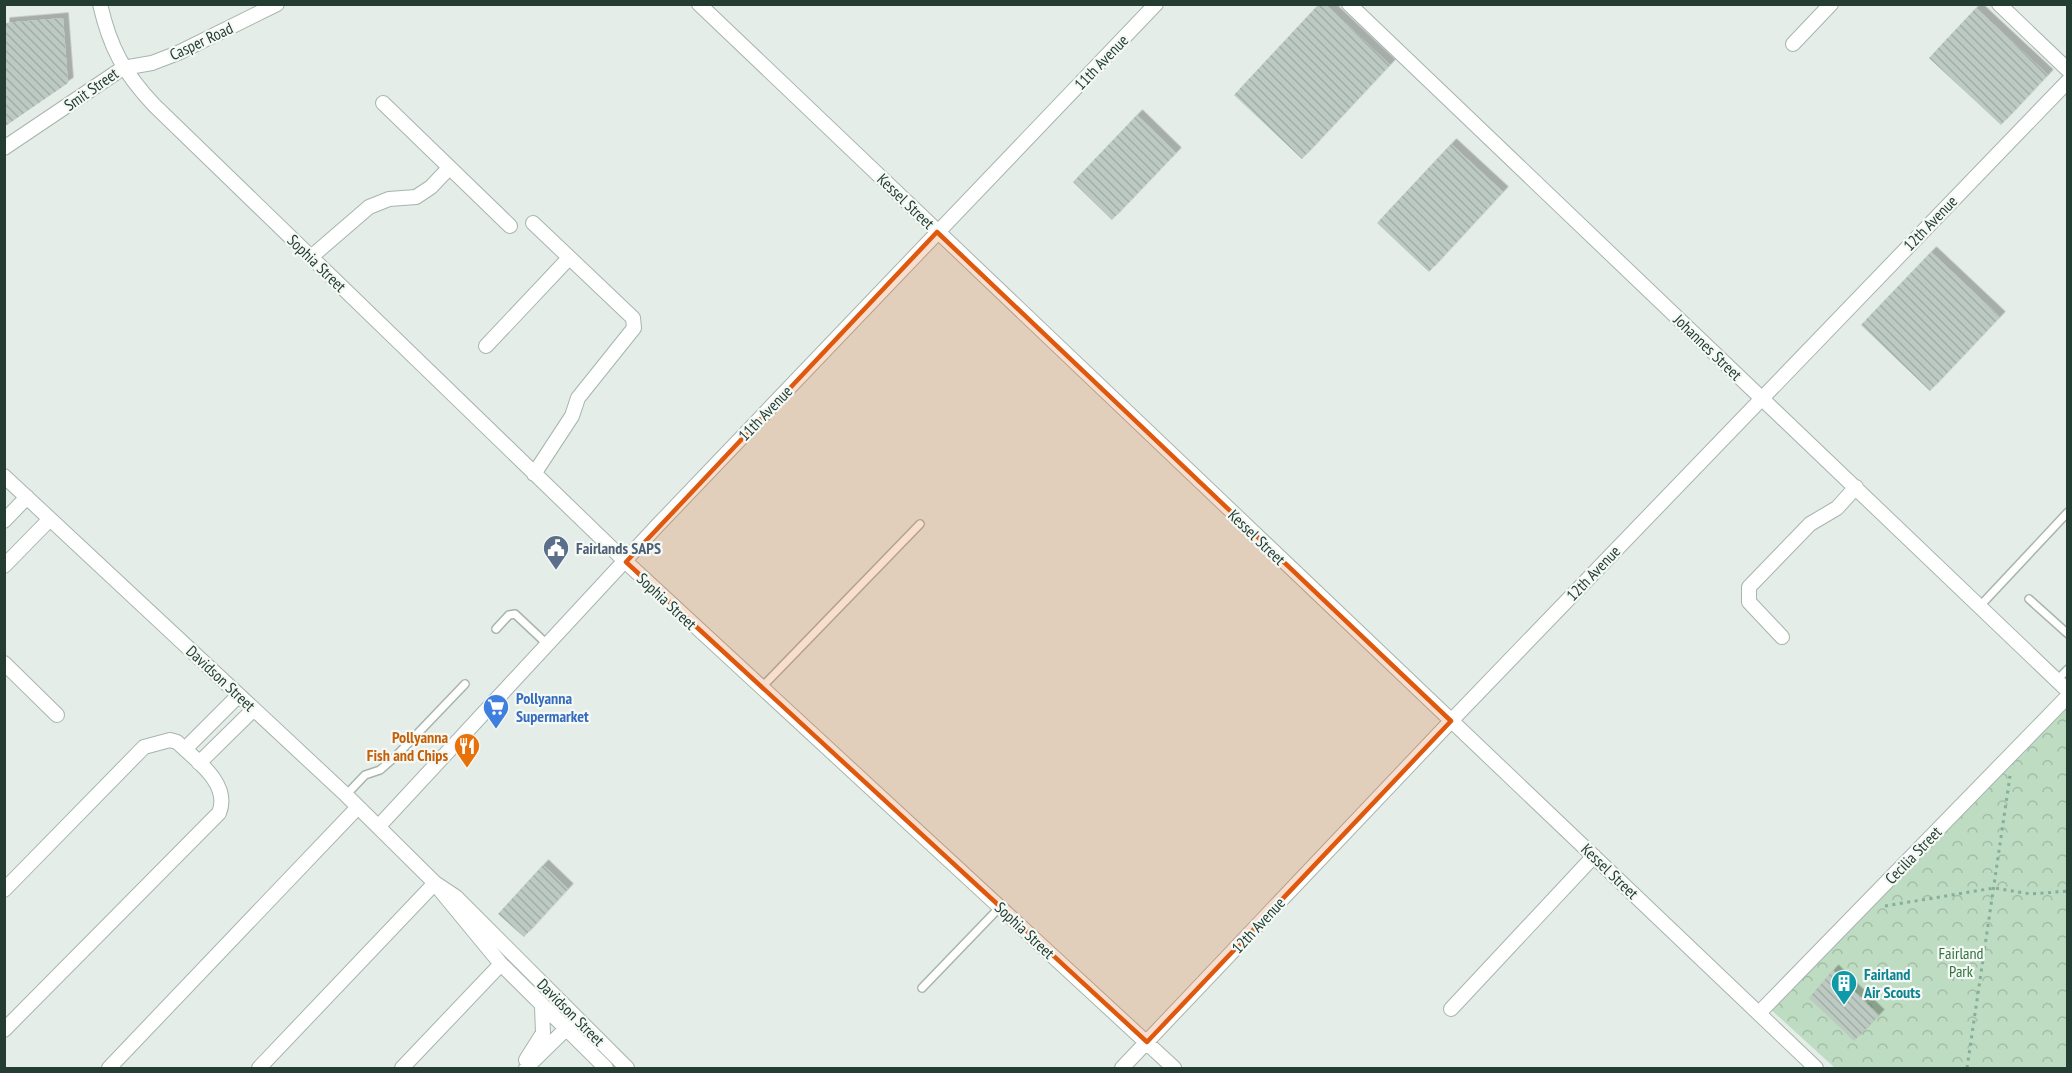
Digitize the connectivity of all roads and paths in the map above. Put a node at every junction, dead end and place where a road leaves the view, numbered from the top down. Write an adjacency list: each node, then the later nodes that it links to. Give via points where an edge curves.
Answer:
1 (100, 4): 9 (street, Smit Street, via 110,41)
2 (277, 4): 9 (street, Casper Road, via 178,53)
3 (699, 4): 17 (street, Kessel Street)
4 (1156, 4): 17 (street, 11th Avenue)
5 (1348, 4): 21 (street, Johannes Street)
6 (1831, 4): 8 (street)
7 (1999, 4): 10 (street)
8 (1793, 44)
9 (123, 68): 13 (street, Smit Street); 18 (street, Sophia Street, via 154,105)
10 (2067, 70)
11 (2067, 81): 21 (street, 12th Avenue)
12 (383, 103): 14 (street)
13 (4, 148)
14 (449, 168): 16 (street); 18 (street, via 416,197 389,199 369,207)
15 (532, 223): 19 (street)
16 (510, 226)
17 (938, 232): 30 (street, 11th Avenue); 48 (street, Kessel Street)
18 (311, 257): 22 (street, Sophia Street)
19 (569, 258): 20 (street); 22 (street, via 633,318 634,328 578,398 572,416)
20 (486, 346)
21 (1762, 398): 24 (street, Johannes Street); 48 (street, 12th Avenue)
22 (534, 474): 30 (street, Sophia Street)
23 (4, 476): 25 (street, Davidson Street)
24 (1856, 488): 33 (street, Johannes Street); 36 (street, via 1837,508 1810,524 1749,587 1749,602)
25 (27, 497): 27 (street, Davidson Street); 28 (street)
26 (2067, 512): 33 (lane)
27 (50, 519): 31 (street); 44 (street, Davidson Street)
28 (4, 521)
29 (920, 524): 42 (lane)
30 (626, 562): 37 (street, 11th Avenue); 42 (street, Sophia Street)
31 (4, 566)
32 (2029, 599): 35 (lane)
33 (1980, 606): 40 (street, Johannes Street)
34 (496, 629): 37 (lane, via 515,614)
35 (2067, 634)
36 (1782, 637)
37 (548, 645): 54 (street, 11th Avenue)
38 (4, 663): 47 (street)
39 (2067, 669): 40 (lane)
40 (2057, 680): 43 (street, Johannes Street)
41 (465, 684): 52 (lane, via 396,756 380,770 365,775)
42 (762, 687): 60 (street, Sophia Street)
43 (2067, 691)
44 (239, 695): 46 (street, Davidson Street); 49 (street)
45 (2067, 696): 50 (street, Cecilia Street)
46 (254, 709): 51 (street); 52 (street, Davidson Street)
47 (57, 715)
48 (1451, 721): 55 (street, Kessel Street); 70 (street, 12th Avenue)
49 (185, 749): 51 (street); 58 (street, via 170,740 139,750)
50 (2014, 751): 57 (path); 66 (street, Cecilia Street)
51 (200, 763): 68 (street, via 214,778 222,796 219,813)
52 (346, 795): 53 (street, Davidson Street)
53 (358, 807): 54 (street, Davidson Street); 72 (street)
54 (379, 826): 56 (street, Davidson Street)
55 (1594, 856): 65 (street); 66 (street, Kessel Street)
56 (435, 883): 62 (street, Davidson Street); 67 (street, Davidson Street, via 456,897); 73 (street)
57 (1994, 888): 59 (path, via 2031,894); 61 (path); 81 (path)
58 (4, 890)
59 (2067, 891)
60 (1000, 907): 63 (lane); 70 (street, Sophia Street)
61 (1877, 907)
62 (501, 964): 64 (street, Davidson Street); 74 (street)
63 (922, 988)
64 (542, 1006): 69 (street, Davidson Street); 75 (street, via 543,1033)
65 (1451, 1009)
66 (1759, 1013): 71 (street, Kessel Street)
67 (577, 1018): 69 (street); 78 (street, Davidson Street)
68 (4, 1030)
69 (566, 1030): 76 (street); 77 (street, Davidson Street)
70 (1147, 1042): 79 (street, 12th Avenue); 80 (street, Sophia Street)
71 (1809, 1066)
72 (114, 1067)
73 (259, 1068)
74 (402, 1068)
75 (520, 1068)
76 (526, 1068)
77 (606, 1068)
78 (627, 1068)
79 (1122, 1068)
80 (1174, 1068)
81 (1967, 1068)

